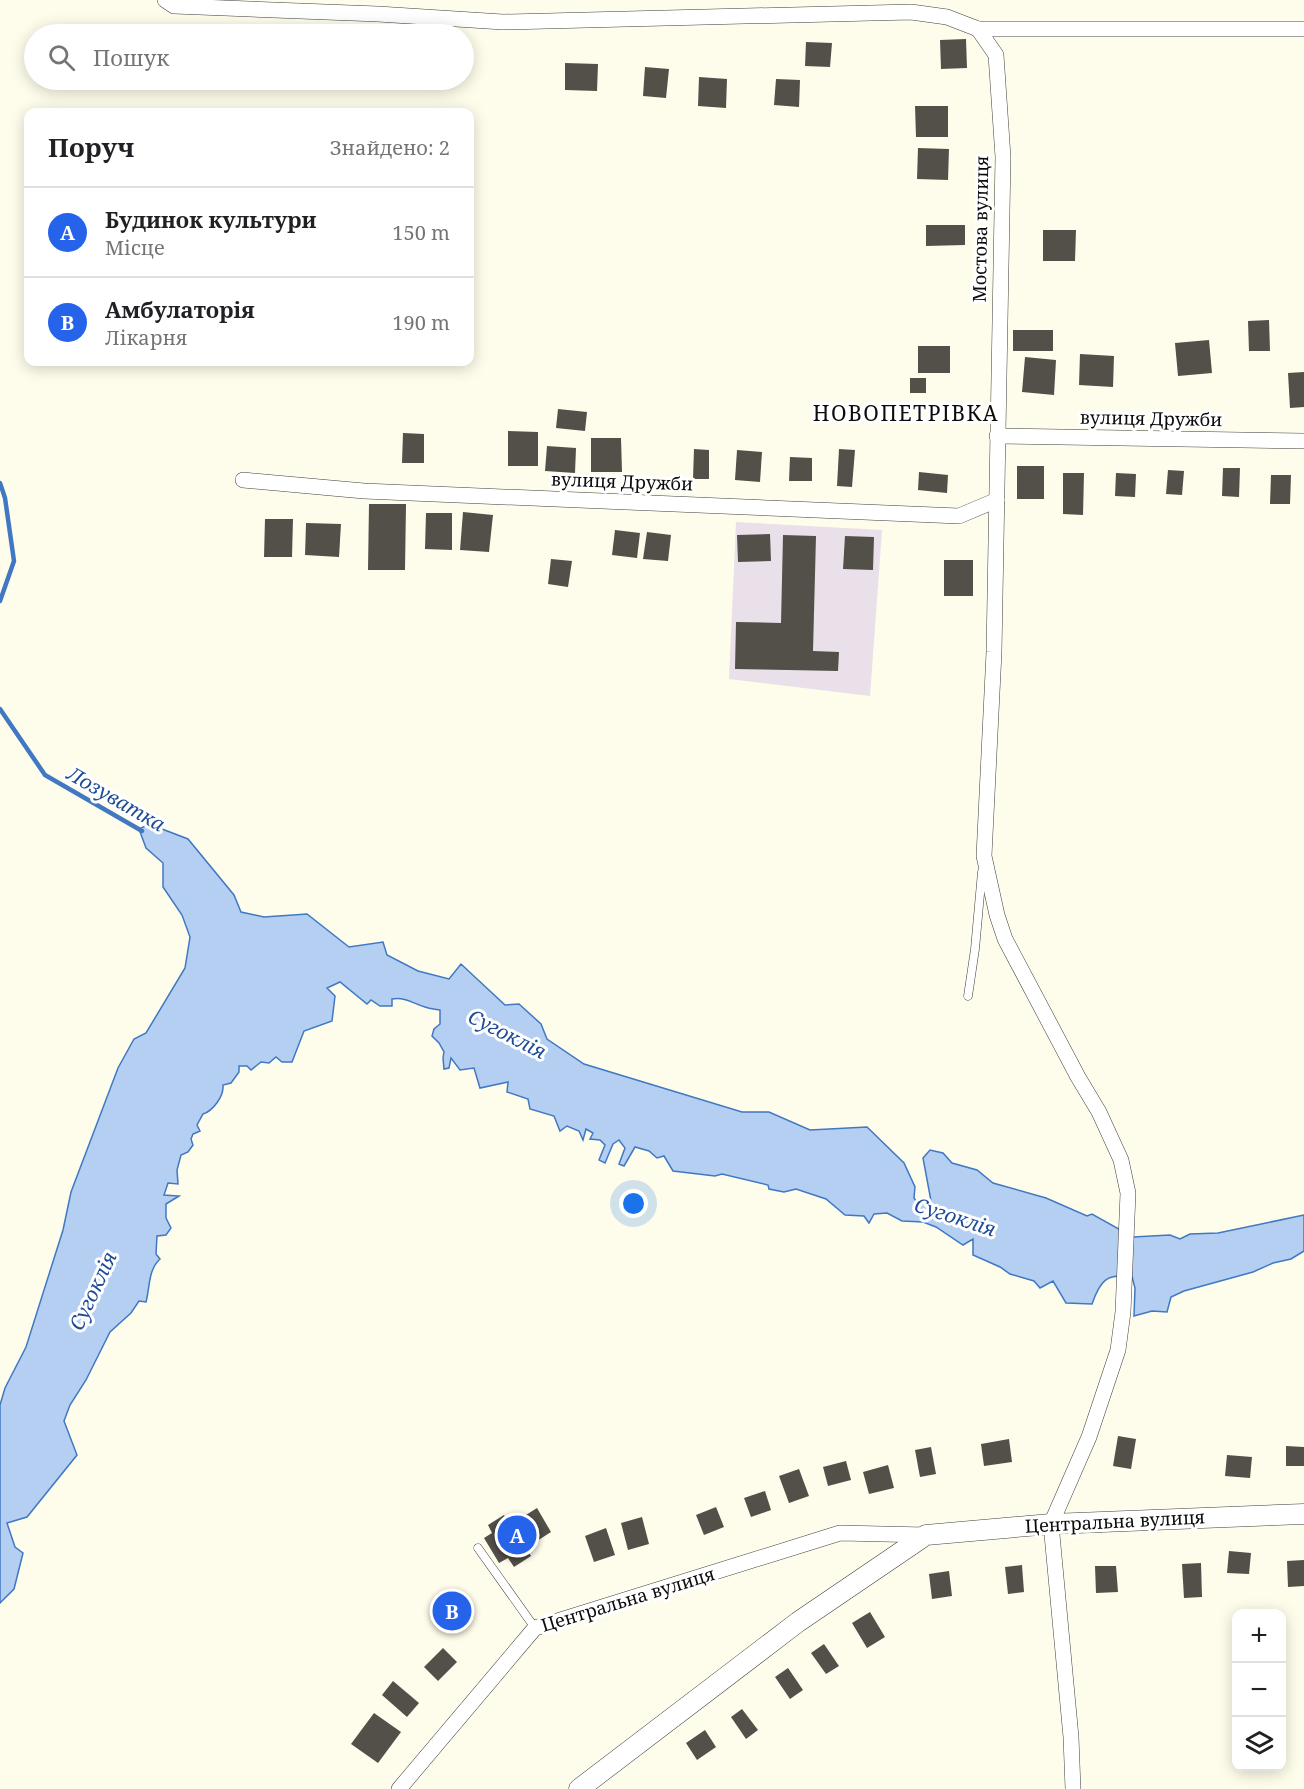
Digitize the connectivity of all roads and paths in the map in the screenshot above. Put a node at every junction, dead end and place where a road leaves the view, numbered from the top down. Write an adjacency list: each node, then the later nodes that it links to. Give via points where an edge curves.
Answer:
1 (165, 0): 2 (street, via 174,6 503,22 911,12 947,17)
2 (978, 29): 3 (street); 4 (street, Мостова вулиця, via 996,55 1003,157)
3 (1304, 29)
4 (997, 436): 5 (street, вулиця Дружби); 7 (street, Мостова вулиця)
5 (1304, 441)
6 (243, 480): 7 (street, вулиця Дружби, via 364,491 959,516)
7 (997, 500): 8 (street, Мостова вулиця)
8 (984, 856): 9 (lane); 11 (street, Мостова вулиця, via 1005,939 1099,1112 1121,1160 1128,1193 1118,1350 1089,1437)
9 (968, 996)
10 (1304, 1514): 11 (street, Центральна вулиця)
11 (1051, 1524): 12 (street, Центральна вулиця); 17 (street)
12 (926, 1535): 14 (street, Центральна вулиця, via 840,1533); 16 (street, Центральна вулиця, via 798,1622)
13 (478, 1548): 14 (lane)
14 (535, 1628): 15 (street, Центральна вулиця)
15 (399, 1789)
16 (579, 1789)
17 (1073, 1789)

